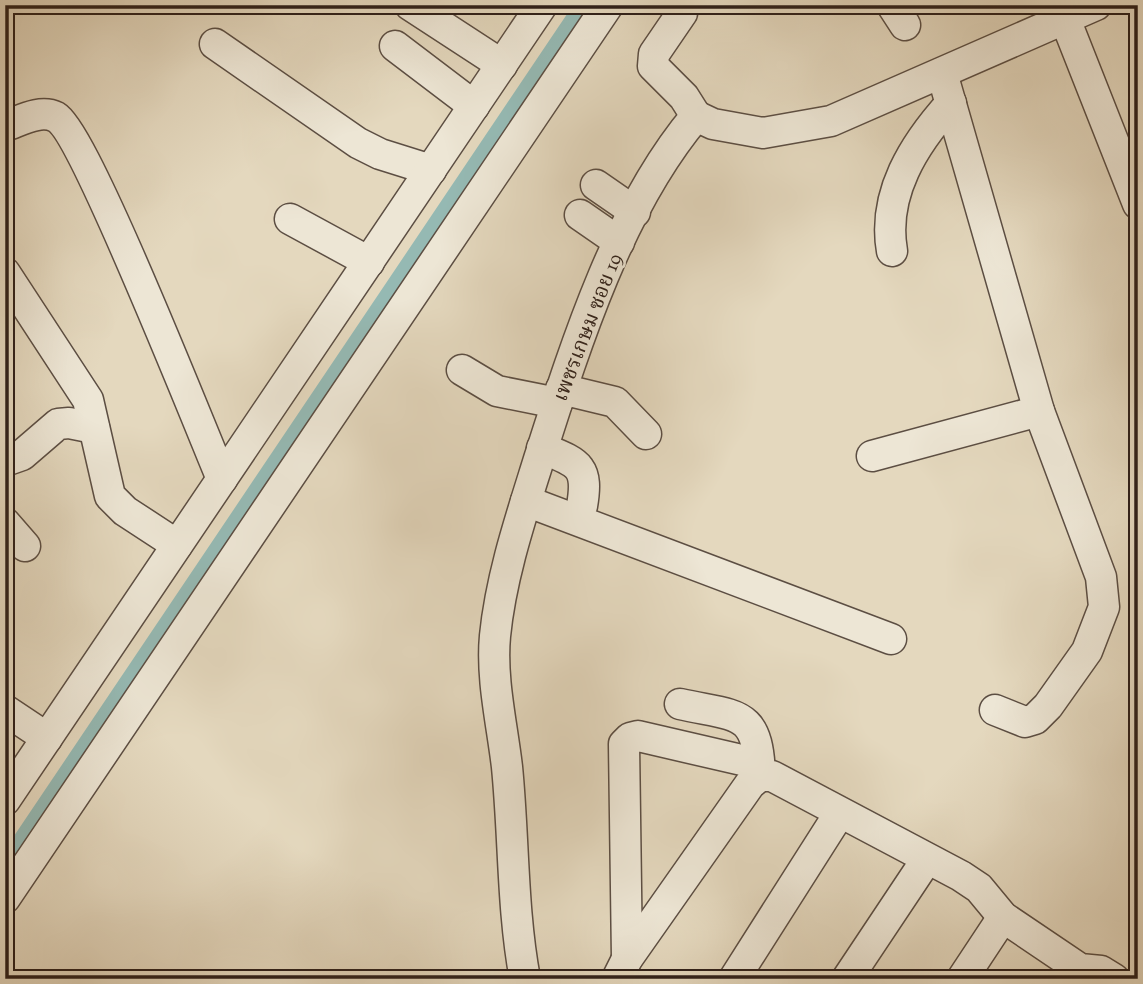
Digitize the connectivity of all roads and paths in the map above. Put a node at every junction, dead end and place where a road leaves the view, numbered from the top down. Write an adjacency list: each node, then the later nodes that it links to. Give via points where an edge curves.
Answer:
1 (410, 5): 8 (street)
2 (542, 5): 8 (street)
3 (608, 5): 47 (street)
4 (1077, 11): 9 (street); 16 (street)
5 (682, 13): 12 (street, via 654,54 653,66)
6 (215, 44): 14 (street, via 358,142)
7 (395, 46): 11 (street)
8 (502, 65): 11 (street)
9 (942, 73): 10 (street); 12 (street, via 831,121 800,129 763,133 712,124)
10 (951, 103): 21 (street, via 927,130 893,195 888,216); 26 (street)
11 (474, 106): 14 (street)
12 (696, 116): 17 (street, เพชรเกษม ซอย 19, via 679,135)
13 (5, 127): 32 (street, via 40,114 53,116 68,129)
14 (431, 170): 22 (street)
15 (596, 185): 17 (street)
16 (1138, 204)
17 (635, 212): 20 (street, เพชรเกษม ซอย 19)
18 (580, 215): 20 (street)
19 (290, 219): 22 (street)
20 (619, 243): 25 (street, เพชรเกษม ซอย 19, via 583,325)
21 (892, 251)
22 (369, 261): 32 (street)
23 (5, 273): 27 (street, via 80,384)
24 (462, 370): 25 (street, via 497,391)
25 (559, 396): 28 (street, via 615,402); 29 (street, เพชรเกษม ซอย 19)
26 (1039, 411): 30 (street); 41 (street, via 1101,577 1104,607 1087,651 1035,719 1025,722)
27 (94, 428): 31 (street, via 58,424 22,455); 37 (street, via 110,496)
28 (646, 433)
29 (542, 448): 33 (street, เพชรเกษม ซอย 19); 34 (street, via 580,469 586,483)
30 (872, 456)
31 (5, 461)
32 (222, 479): 37 (street)
33 (526, 501): 38 (street); 51 (street, เพชรเกษม ซอย 19, via 494,637)
34 (582, 506)
35 (5, 523): 36 (street)
36 (25, 545)
37 (177, 545): 42 (street)
38 (891, 639)
39 (680, 705): 43 (street, via 729,715 750,727 759,745)
40 (5, 710): 42 (street)
41 (995, 710)
42 (47, 738): 44 (street)
43 (760, 770): 45 (street); 49 (street); 49 (street, via 638,736 624,744)
44 (5, 800)
45 (839, 814): 46 (street); 52 (street)
46 (927, 859): 48 (street, via 979,888); 53 (street)
47 (5, 898)
48 (1003, 917): 50 (street); 54 (street)
49 (622, 969)
50 (1076, 974): 55 (street, via 1101,971)
51 (525, 979)
52 (734, 979)
53 (846, 979)
54 (962, 979)
55 (1114, 979)

